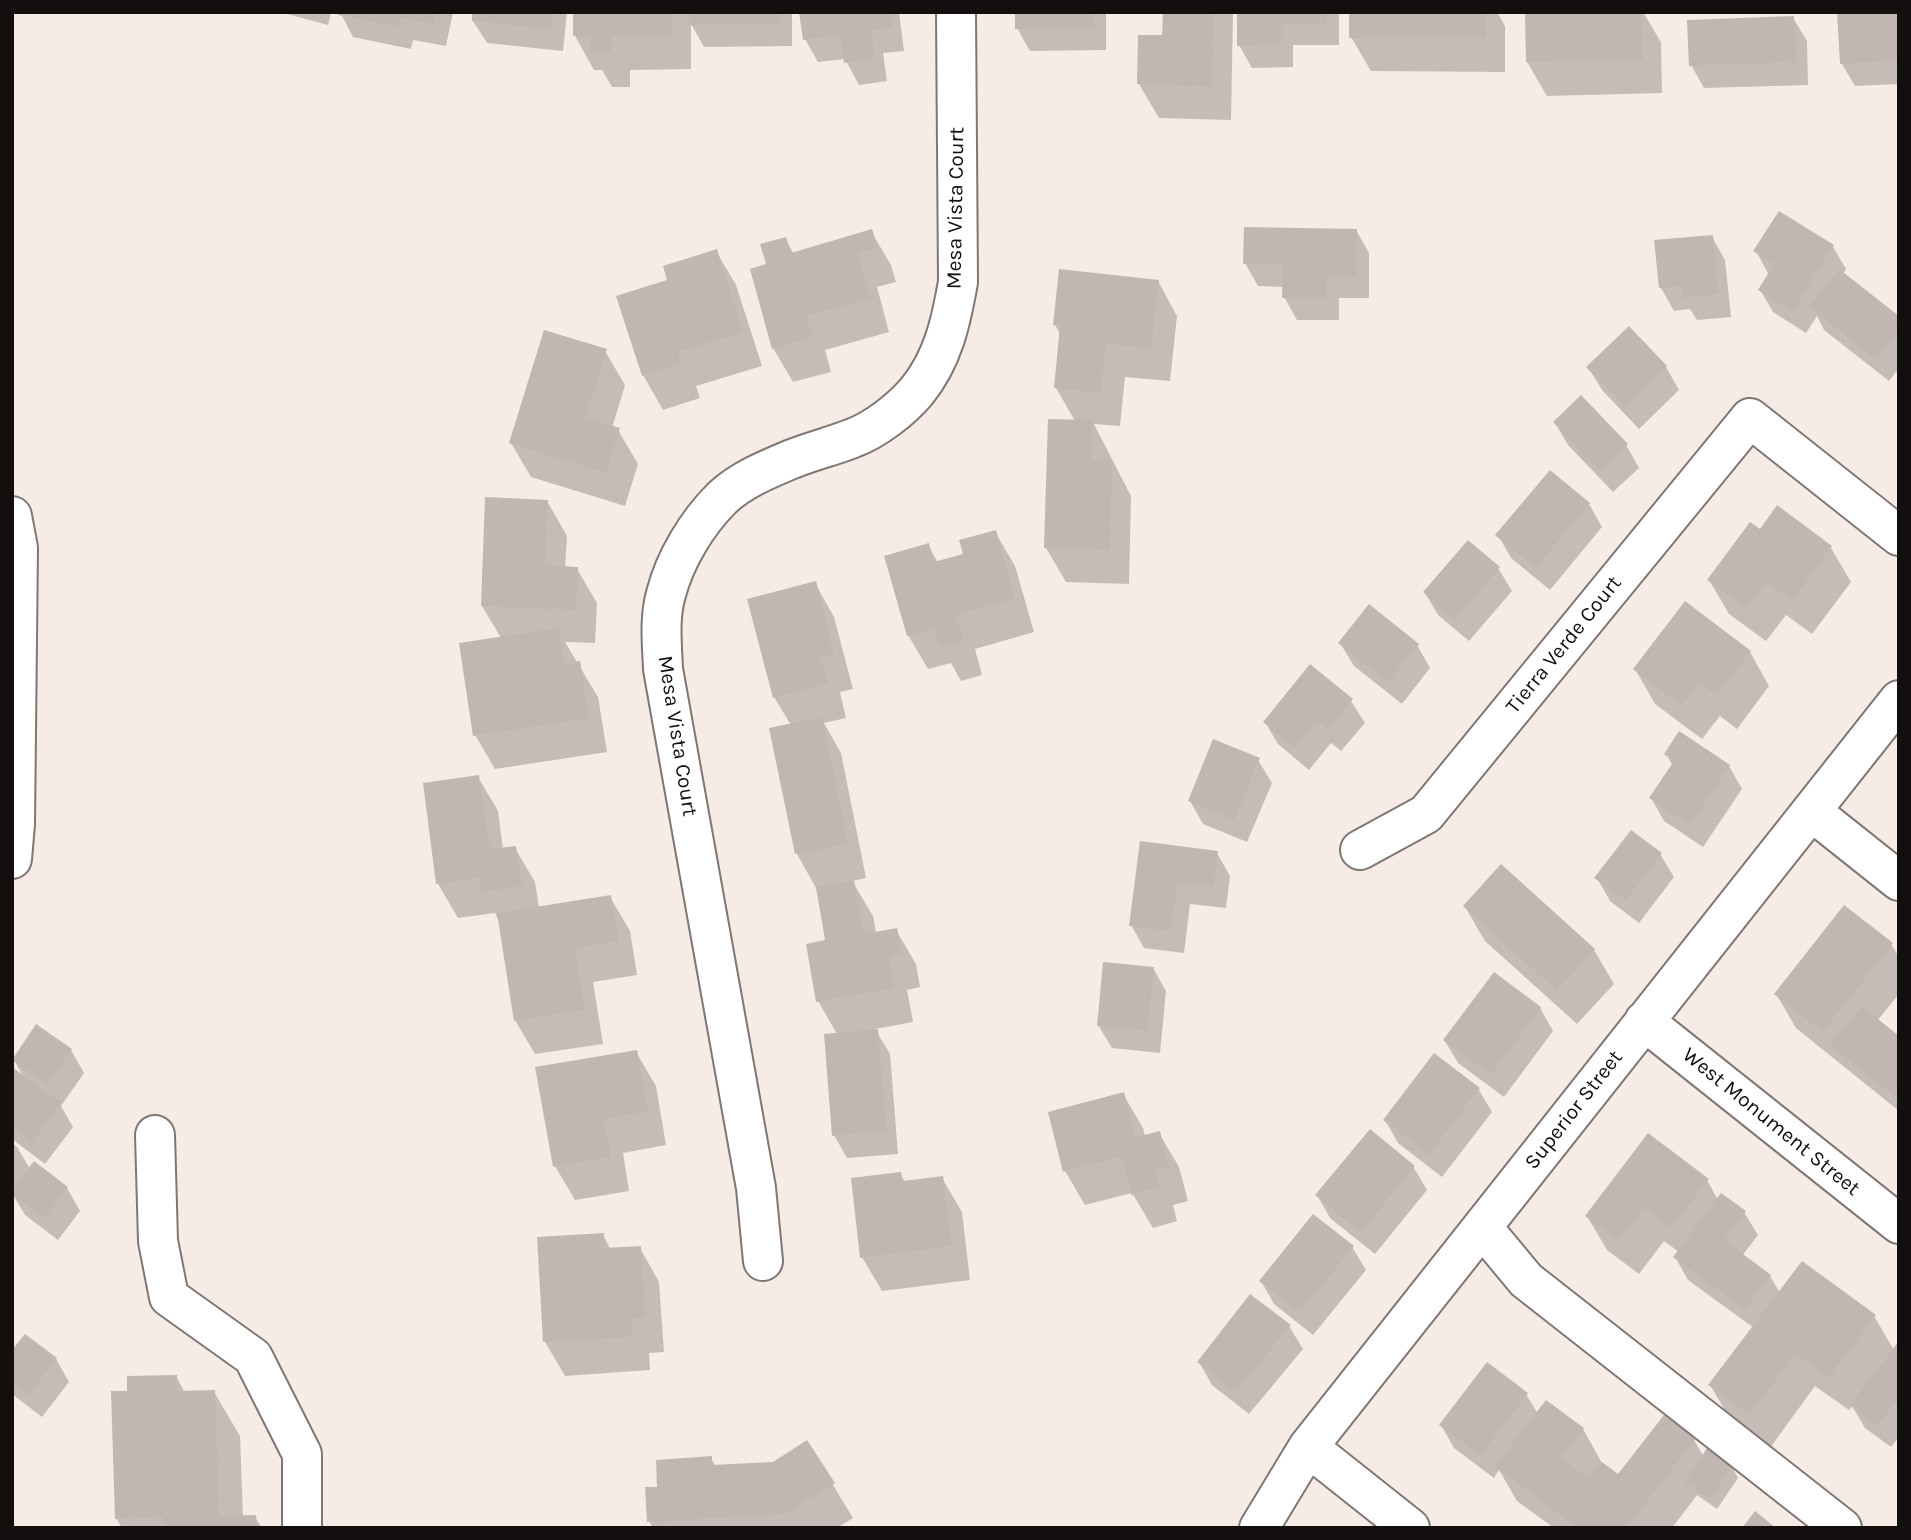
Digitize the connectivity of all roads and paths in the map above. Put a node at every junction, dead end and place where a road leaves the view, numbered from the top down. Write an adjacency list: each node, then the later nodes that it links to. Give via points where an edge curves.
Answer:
1 (956, 12): 13 (street, Mesa Vista Court, via 958,282 950,326 937,360 916,391 856,437 754,476 723,497 680,557 666,595 661,629 663,669 757,1188)
2 (15, 532): 7 (street)
3 (1899, 536): 6 (street, Tierra Verde Court, via 1750,418 1426,814)
4 (1899, 700): 5 (street, Superior Street)
5 (1811, 811): 8 (street); 9 (street, Superior Street)
6 (1360, 850)
7 (12, 859)
8 (1899, 881)
9 (1644, 1021): 11 (street, West Monument Street); 12 (street, Superior Street)
10 (155, 1135): 15 (street, via 158,1241 169,1297 253,1357 302,1454)
11 (1899, 1224)
12 (1482, 1227): 14 (street, Superior Street); 18 (street, via 1526,1280)
13 (763, 1261)
14 (1308, 1447): 16 (street, Superior Street); 17 (street)
15 (302, 1528)
16 (1259, 1528)
17 (1410, 1528)
18 (1842, 1528)

